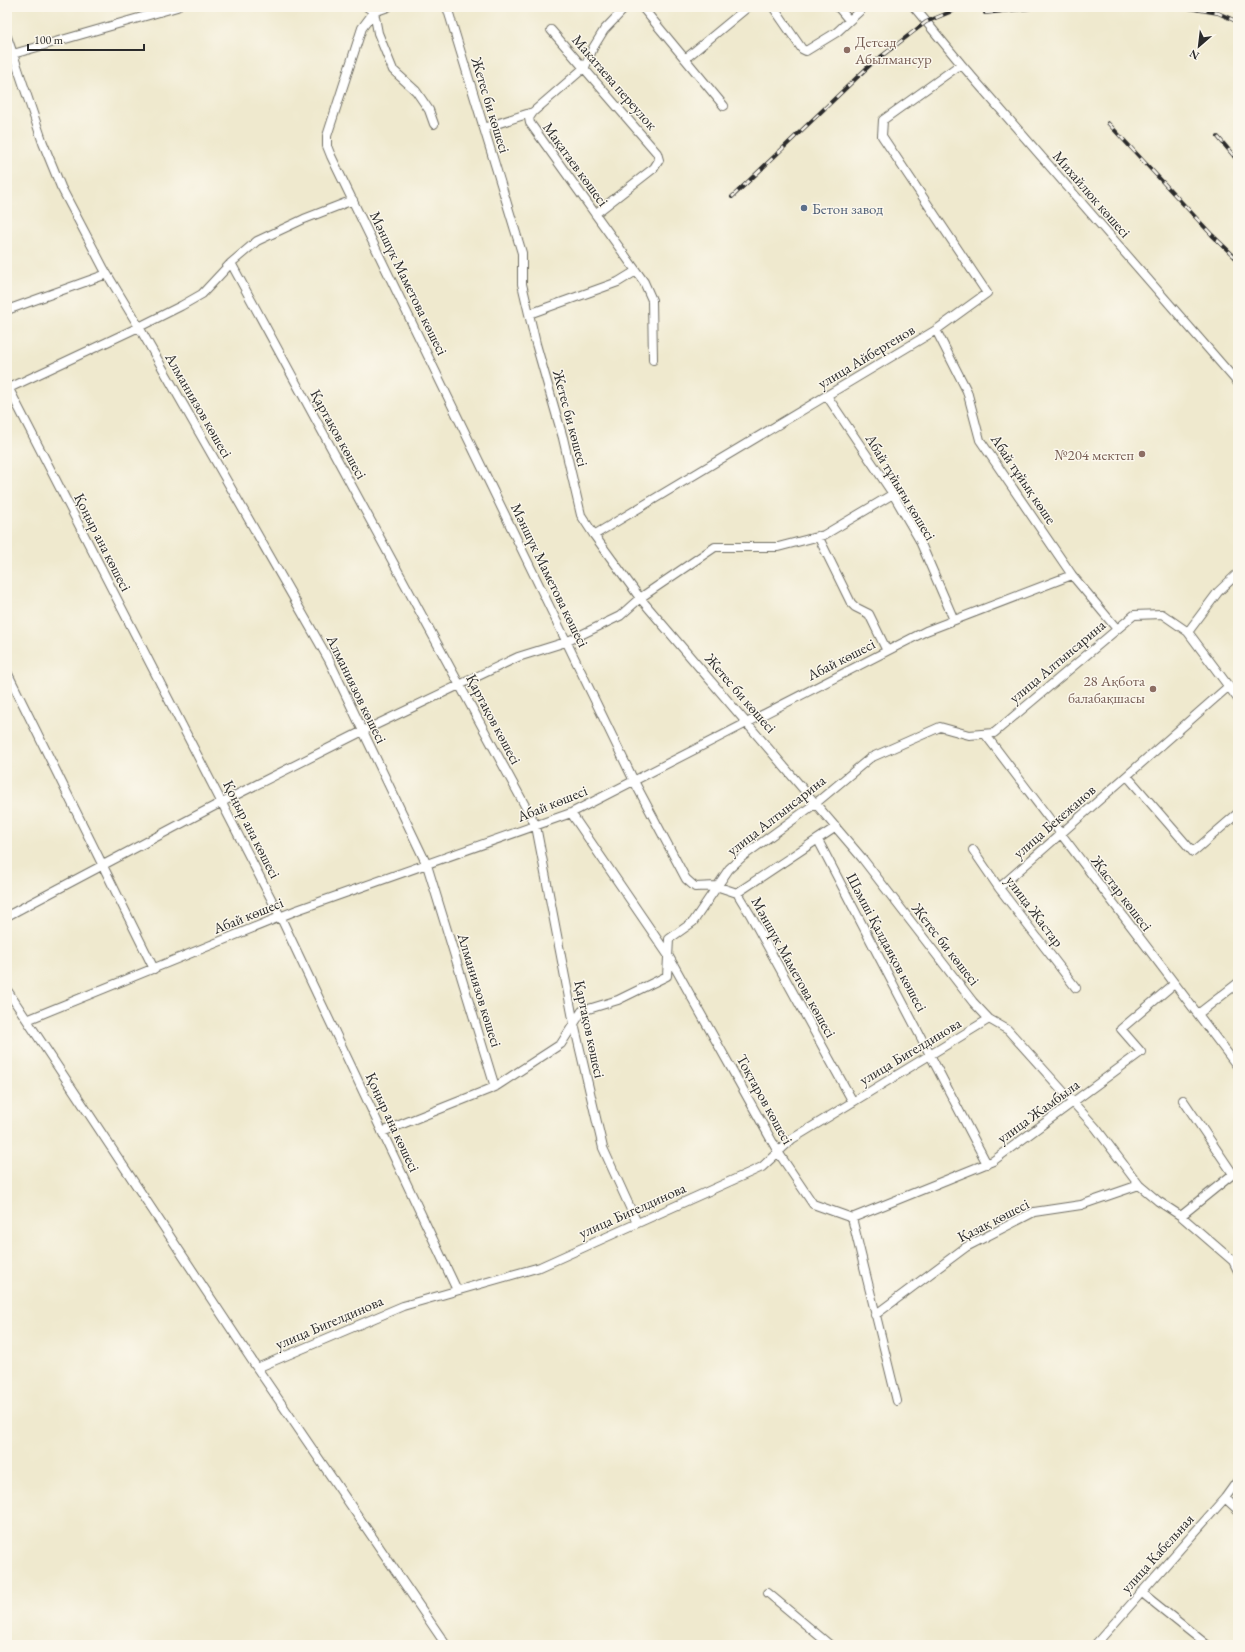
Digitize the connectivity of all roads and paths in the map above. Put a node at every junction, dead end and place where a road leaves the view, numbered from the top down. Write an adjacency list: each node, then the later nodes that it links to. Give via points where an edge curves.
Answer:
1 (177, 7): 15 (street)
2 (388, 7): 11 (street)
3 (447, 7): 22 (street, Жетес би көшесі)
4 (626, 7): 18 (street, Мақатаев көшесі, via 604,30)
5 (642, 7): 16 (street)
6 (748, 7): 16 (street)
7 (773, 7): 12 (street, via 806,51 837,32)
8 (838, 7): 12 (street)
9 (864, 7): 12 (street)
10 (914, 7): 17 (street, Михайлюк көшесі)
11 (371, 9): 21 (street, via 393,70 416,91 429,110); 23 (street, Мәншүк Маметова көшесі, via 362,28 327,136 329,151)
12 (848, 20)
13 (551, 30): 18 (street, Макатаева переулок)
14 (7, 38): 15 (street, Алманиязов көшесі)
15 (10, 55): 27 (street, Алманиязов көшесі, via 61,187)
16 (685, 59): 19 (street)
17 (961, 64): 31 (street, улица Айбергенов, via 883,120 882,136 987,293); 33 (street, Михайлюк көшесі)
18 (585, 67): 20 (street, Мақатаев көшесі); 24 (street, Макатаева переулок, via 657,153 659,160 654,168)
19 (724, 106)
20 (533, 112): 22 (street); 24 (street, Мақатаев көшесі, via 529,118 530,123)
21 (434, 124)
22 (484, 128): 29 (street, Жетес би көшесі, via 522,253 522,284)
23 (353, 200): 25 (street, via 304,219 257,242); 45 (street, Мәншүк Маметова көшесі)
24 (595, 214): 26 (street, Мақатаев көшесі)
25 (231, 263): 30 (street, via 202,294); 48 (street, Қартақов көшесі)
26 (636, 270): 29 (street, via 618,282); 32 (street, Мақатаев көшесі, via 652,300)
27 (107, 274): 28 (street); 30 (street, Алманиязов көшесі)
28 (7, 310)
29 (529, 314): 37 (street, Жетес би көшесі, via 581,514)
30 (139, 327): 34 (street); 52 (street, Алманиязов көшесі, via 329,660)
31 (936, 330): 35 (street, улица Айбергенов); 40 (street, Абай тұйық көше, via 968,391 980,440)
32 (652, 360)
33 (1238, 383)
34 (7, 388): 56 (street, Қоңыр ана көшесі)
35 (827, 396): 36 (street, Абай тұйығы көшесі); 37 (street, улица Айбергенов)
36 (893, 494): 38 (street, via 824,535); 42 (street, Абай тұйығы көшесі, via 919,540)
37 (594, 535): 41 (street, Жетес би көшесі)
38 (818, 536): 41 (street, via 778,547 715,547); 46 (street, via 851,603 869,614)
39 (1238, 573): 44 (street, via 1218,592)
40 (1072, 575): 42 (street, Абай көшесі); 43 (street, Абай тұйық көше)
41 (640, 598): 45 (street, via 620,616); 51 (street, Жетес би көшесі)
42 (954, 620): 46 (street, Абай көшесі)
43 (1117, 629): 44 (street, улица Алтынсарина, via 1134,615 1162,614); 53 (street, улица Алтынсарина, via 994,733)
44 (1188, 632): 49 (street, улица Алтынсарина)
45 (566, 642): 48 (street, via 518,657); 55 (street, Мәншүк Маметова көшесі)
46 (887, 651): 51 (street, Абай көшесі)
47 (7, 672): 65 (street)
48 (460, 684): 52 (street); 60 (street, Қартақов көшесі)
49 (1229, 686): 50 (street, улица Алтынсарина); 54 (street, улица Бекежанов)
50 (1238, 699)
51 (748, 723): 55 (street, Абай көшесі); 57 (street, Жетес би көшесі)
52 (363, 732): 56 (street); 66 (street, Алманиязов көшесі)
53 (985, 734): 57 (street, улица Алтынсарина, via 969,736 940,727 870,758); 62 (street, Жастар көшесі)
54 (1127, 776): 59 (street, via 1193,852); 62 (street, улица Бекежанов)
55 (634, 781): 58 (street, Абай көшесі); 67 (street, Мәншүк Маметова көшесі, via 686,879 695,887)
56 (222, 802): 65 (street); 71 (street, Қоңыр ана көшесі)
57 (816, 803): 61 (street, Жетес би көшесі); 67 (street, улица Алтынсарина, via 742,857)
58 (571, 813): 60 (street, Абай көшесі); 72 (street, Тоқтаров көшесі)
59 (1238, 813)
60 (536, 826): 66 (street, Абай көшесі); 81 (street, Қартақов көшесі)
61 (836, 827): 63 (street); 79 (street, Жетес би көшесі, via 973,1002)
62 (1061, 835): 68 (street, улица Бекежанов); 75 (street, Жастар көшесі)
63 (818, 840): 69 (street); 82 (street, Шәмші Қалдаяқов көшесі)
64 (972, 850): 68 (street, улица Жастар)
65 (103, 865): 70 (street); 73 (street)
66 (427, 865): 71 (street, Абай көшесі, via 297,910); 84 (street, Алманиязов көшесі)
67 (716, 886): 69 (street, Мәншүк Маметова көшесі); 72 (street, улица Алтынсарина, via 693,922 669,939)
68 (999, 888): 76 (street, улица Жастар)
69 (737, 893): 86 (street, Мәншүк Маметова көшесі)
70 (7, 916)
71 (281, 918): 73 (street, Абай көшесі); 88 (street, Қоңыр ана көшесі)
72 (668, 955): 81 (street, улица Алтынсарина, via 667,976 618,1000 582,1011); 89 (street, Тоқтаров көшесі)
73 (154, 969): 80 (street, Абай көшесі)
74 (1238, 983): 78 (street)
75 (1174, 984): 78 (street, Жастар көшесі); 87 (street, улица Жамбыла, via 1121,1029 1141,1052)
76 (1076, 988)
77 (7, 990): 80 (street)
78 (1198, 1014): 83 (street, Жастар көшесі)
79 (990, 1019): 82 (street, улица Бигелдинова); 87 (street, Жетес би көшесі, via 1008,1030)
80 (27, 1020): 98 (street)
81 (574, 1024): 84 (street, улица Алтынсарина, via 561,1044); 94 (street, Қартақов көшесі, via 603,1148)
82 (931, 1055): 86 (street, улица Бигелдинова); 90 (street, Шәмші Қалдаяқов көшесі)
83 (1238, 1067)
84 (495, 1087): 88 (street, улица Алтынсарина)
85 (1183, 1100): 92 (street, via 1233,1174)
86 (854, 1102): 89 (street, улица Бигелдинова, via 792,1139)
87 (1073, 1102): 90 (street, улица Жамбыла); 91 (street, Жетес би көшесі)
88 (382, 1132): 96 (street, Қоңыр ана көшесі)
89 (778, 1152): 93 (street, Тоқтаров көшесі, via 813,1204); 94 (street, улица Бигелдинова, via 762,1167)
90 (987, 1164): 93 (street, улица Жамбыла)
91 (1139, 1185): 92 (street, Жетес би көшесі); 97 (street, Қазақ көшесі, via 1081,1205 1034,1212 966,1247)
92 (1181, 1216): 95 (street, Жетес би көшесі)
93 (852, 1218): 97 (street)
94 (637, 1223): 96 (street, улица Бигелдинова, via 540,1267)
95 (1238, 1268)
96 (457, 1290): 98 (street, улица Бигелдинова, via 403,1306)
97 (875, 1315): 99 (street)
98 (257, 1368): 105 (street)
99 (896, 1401)
100 (1238, 1480): 101 (street, улица Кабельная)
101 (1225, 1498): 102 (street); 103 (street, улица Кабельная)
102 (1238, 1510)
103 (1141, 1592): 107 (street, улица Кабельная); 108 (street)
104 (768, 1593): 106 (street)
105 (446, 1645)
106 (830, 1645)
107 (1095, 1645)
108 (1207, 1645)

